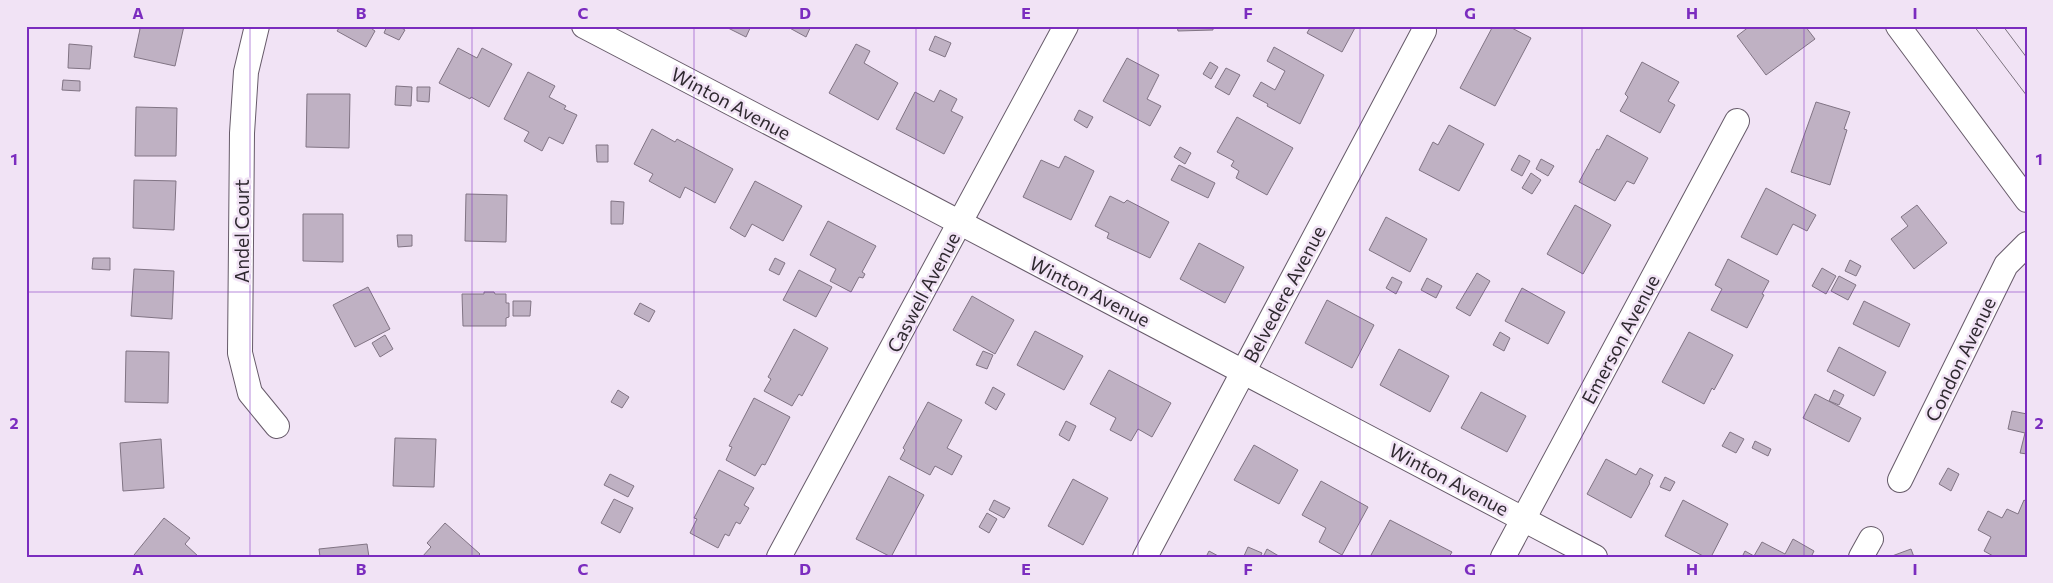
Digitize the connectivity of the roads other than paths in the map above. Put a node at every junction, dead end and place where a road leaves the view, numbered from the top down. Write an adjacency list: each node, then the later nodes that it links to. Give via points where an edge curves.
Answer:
1 (257, 26): 11 (street, Andel Court, via 246,72 242,133 240,353 250,393)
2 (584, 26): 8 (street, Winton Avenue)
3 (1066, 26): 8 (street, Caswell Avenue)
4 (1898, 26): 7 (street)
5 (1424, 31): 10 (street, Belvedere Avenue)
6 (1737, 121): 13 (street, Emerson Avenue)
7 (2027, 200)
8 (959, 224): 10 (street, Winton Avenue); 14 (street, Caswell Avenue)
9 (2027, 244): 12 (street, Condon Avenue, via 2006,266)
10 (1244, 370): 13 (street, Winton Avenue); 15 (street, Belvedere Avenue)
11 (277, 426)
12 (1900, 480)
13 (1524, 519): 16 (street, Emerson Avenue); 17 (street, Winton Avenue)
14 (779, 557)
15 (1145, 557)
16 (1503, 557)
17 (1595, 557)

